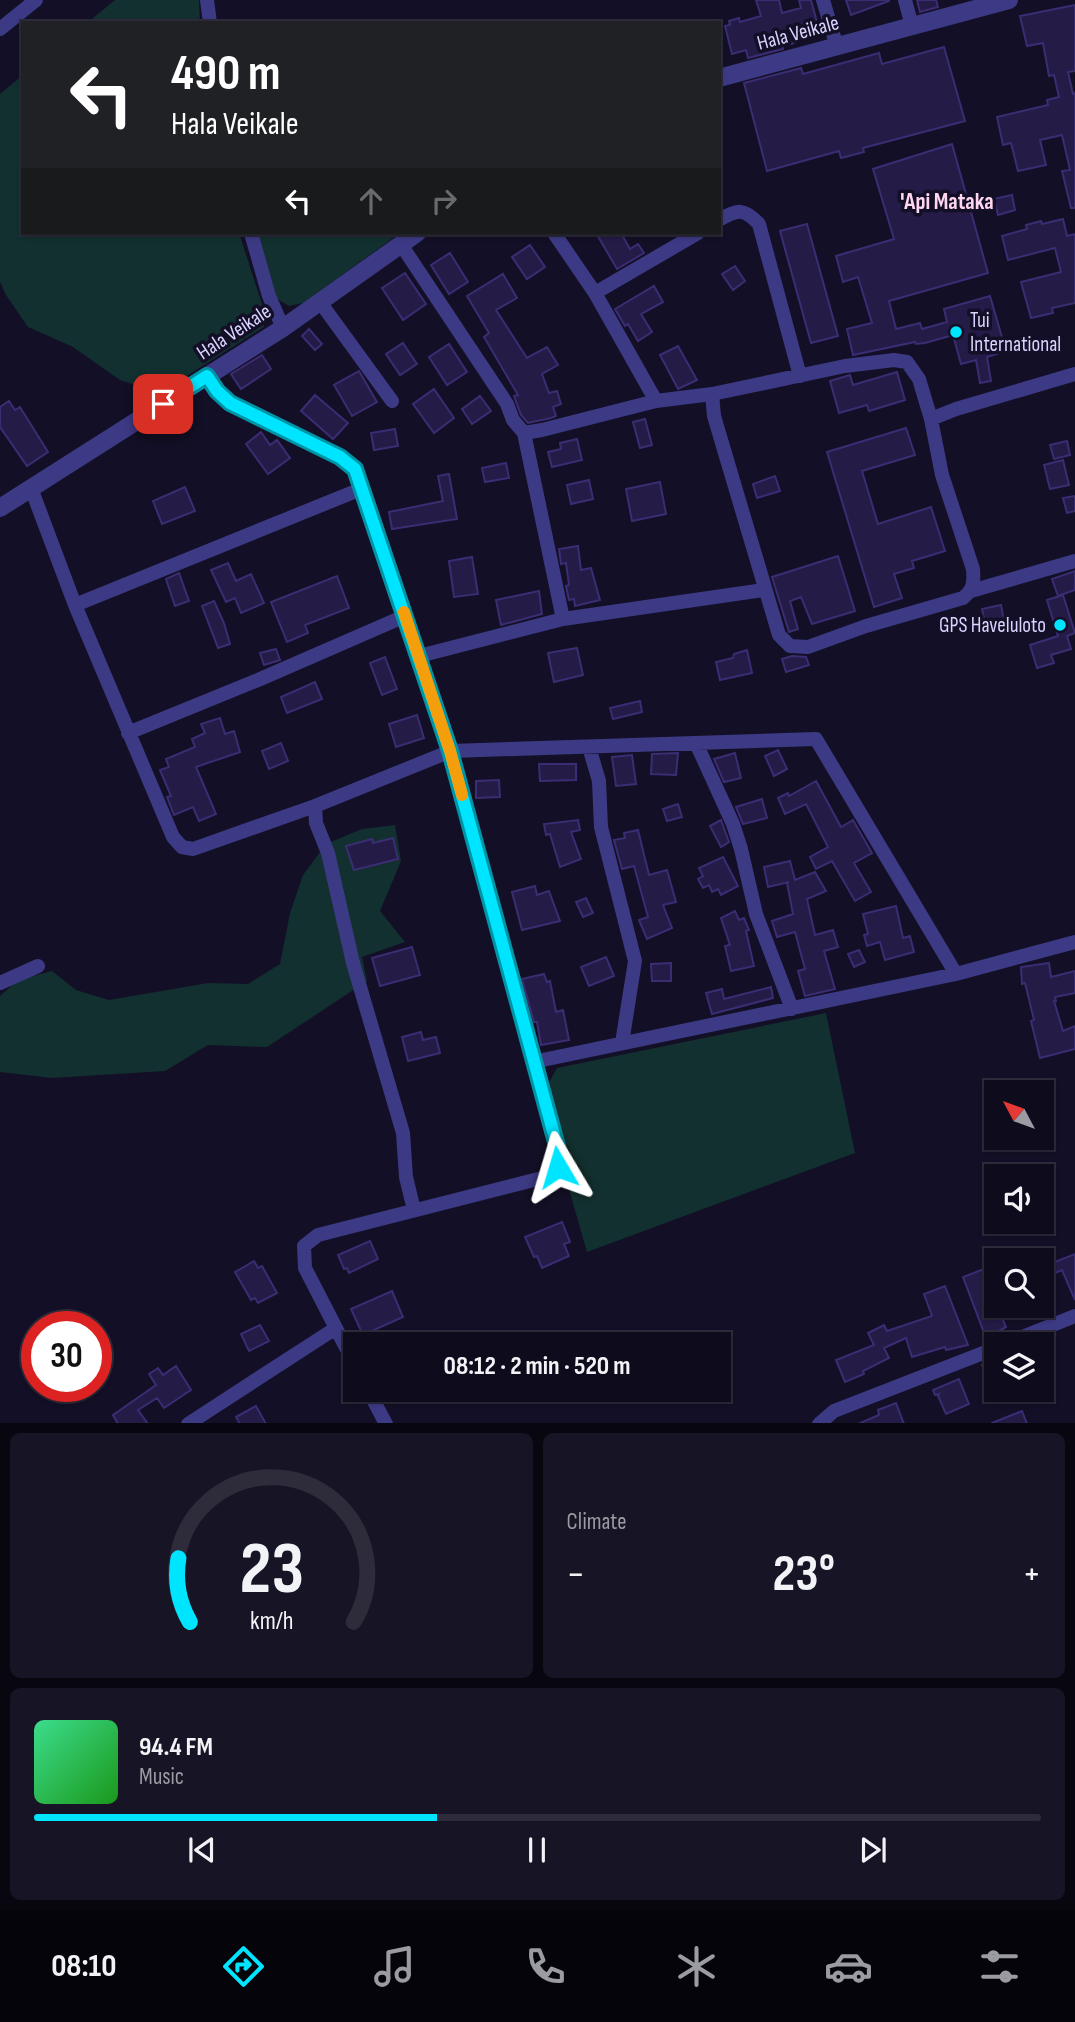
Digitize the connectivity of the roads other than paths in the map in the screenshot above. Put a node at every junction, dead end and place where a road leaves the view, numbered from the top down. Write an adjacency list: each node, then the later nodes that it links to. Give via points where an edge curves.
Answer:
1 (36, 0): 8 (street)
2 (207, 0): 6 (street)
3 (823, 0): 9 (street)
4 (905, 0): 7 (street)
5 (1009, 0): 7 (street, Hala Veikale)
6 (210, 21)
7 (912, 26): 9 (street, Hala Veikale)
8 (0, 29)
9 (837, 47): 10 (street, Hala Veikale)
10 (721, 77)
11 (721, 219): 22 (street, via 739,211 749,213 759,224)
12 (252, 235): 19 (street)
13 (415, 235): 16 (street, Hala Veikale)
14 (555, 235): 17 (street)
15 (695, 235): 17 (street)
16 (402, 246): 18 (street, Hala Veikale); 27 (street)
17 (595, 293): 25 (street)
18 (320, 302): 19 (street, Hala Veikale); 24 (street)
19 (283, 328): 21 (street, Hala Veikale)
20 (1075, 374): 26 (street)
21 (207, 376): 28 (street, Hala Veikale); 29 (street, via 230,403 340,457 355,469)
22 (800, 376): 23 (street); 26 (street, via 845,366 907,362 919,379)
23 (712, 394): 25 (street); 32 (street, via 714,416)
24 (392, 401)
25 (656, 401): 27 (street)
26 (931, 419): 33 (street, via 942,475 973,569)
27 (524, 433): 36 (street)
28 (31, 488): 30 (street, Hala Veikale); 34 (street)
29 (360, 489): 34 (street); 35 (street)
30 (0, 508)
31 (1075, 561): 33 (street)
32 (764, 590): 33 (street, via 779,635 790,646 808,647); 36 (street)
33 (971, 592)
34 (75, 605): 38 (street)
35 (405, 616): 37 (street); 38 (street)
36 (563, 619): 37 (street)
37 (418, 656): 41 (street)
38 (128, 733): 42 (street, via 173,837 182,847 193,849)
39 (696, 743): 40 (street); 45 (street, via 816,739); 47 (street, via 733,824 756,914)
40 (589, 747): 41 (street); 48 (street, via 599,781 601,827 635,961)
41 (450, 751): 42 (street); 49 (street)
42 (315, 806): 50 (street, via 353,963 403,1133)
43 (1075, 942): 45 (street)
44 (38, 966): 46 (street)
45 (956, 974): 47 (street)
46 (0, 983)
47 (792, 1009): 48 (street)
48 (622, 1043): 49 (street)
49 (533, 1062): 50 (street, via 557,1146 558,1167 542,1178)
50 (414, 1210): 52 (street, via 318,1235 304,1245 304,1268)
51 (1075, 1317): 53 (street)
52 (336, 1328): 54 (street); 57 (street)
53 (1036, 1332)
54 (343, 1342)
55 (984, 1353): 59 (street, via 834,1411)
56 (375, 1402): 58 (street)
57 (188, 1423)
58 (386, 1423)
59 (819, 1423)

